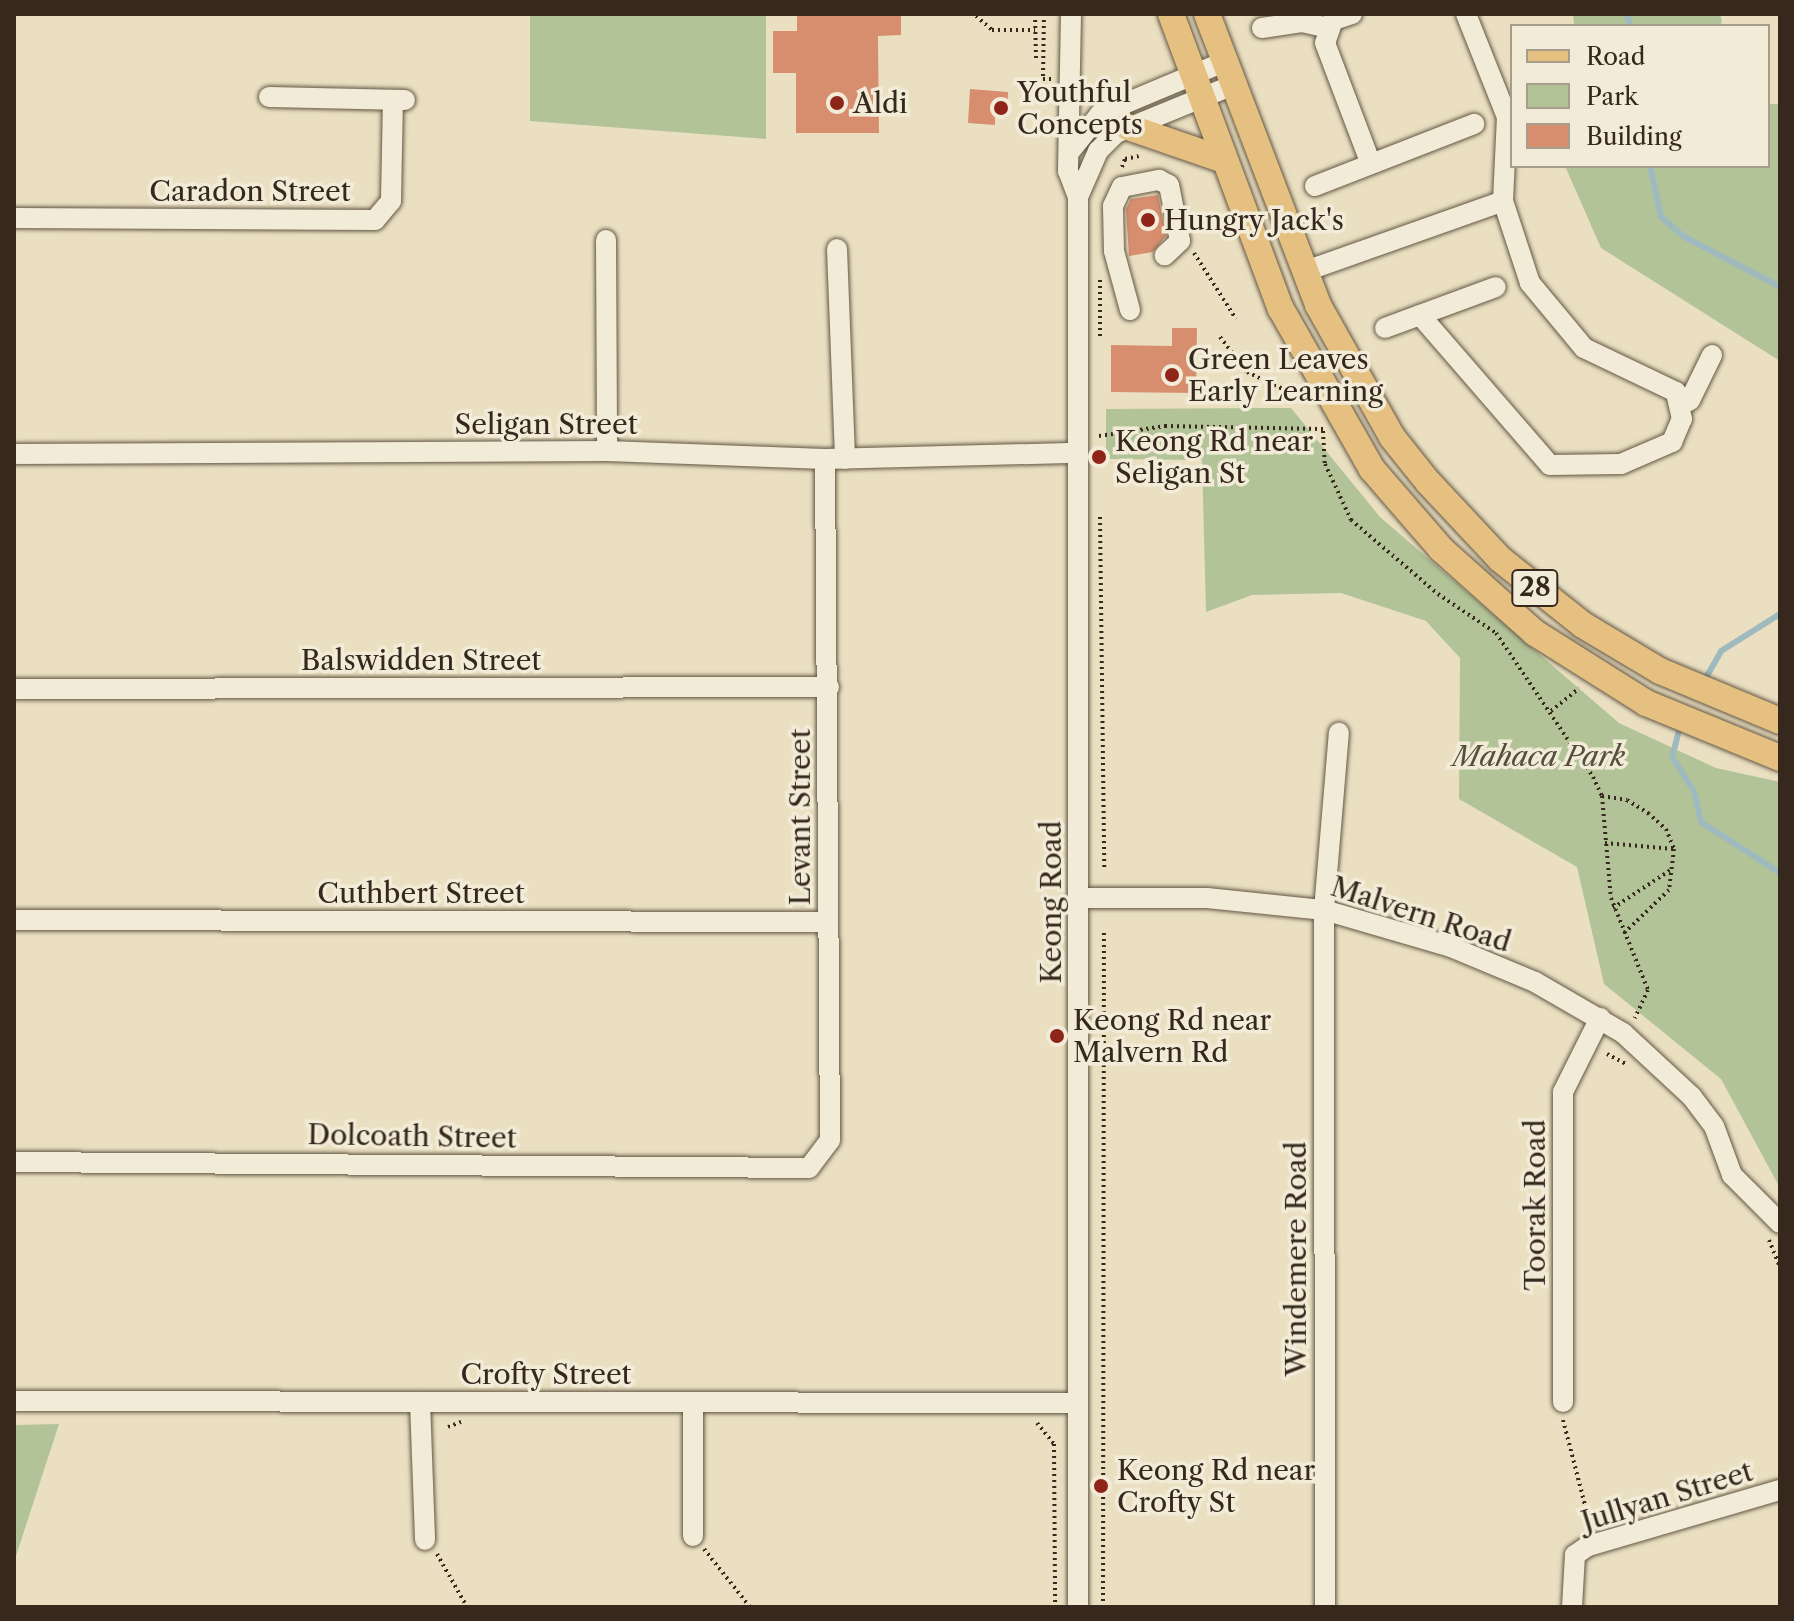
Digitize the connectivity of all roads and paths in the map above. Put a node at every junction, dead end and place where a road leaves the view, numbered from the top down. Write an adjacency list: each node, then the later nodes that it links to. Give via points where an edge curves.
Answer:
1 (1035, 14): 11 (path)
2 (1044, 14): 14 (path, via 1043,79)
3 (1071, 14): 14 (street, Keong Road)
4 (1171, 14): 15 (main road, 28)
5 (1207, 14): 13 (main road, 28)
6 (1352, 14): 10 (street)
7 (1466, 14): 29 (street, via 1507,117)
8 (976, 16): 11 (path, via 992,30)
9 (1262, 28): 10 (street, via 1302,22)
10 (1327, 28): 23 (street, via 1325,43)
11 (1035, 30): 12 (path)
12 (1036, 58)
13 (1228, 73): 15 (street); 36 (main road, 28)
14 (1062, 78): 17 (street, Keong Road); 21 (street, Keong Road)
15 (1196, 86): 17 (street); 19 (street); 22 (main road, 28)
16 (269, 97): 30 (street, Caradon Street, via 397,106 391,201 375,220)
17 (1090, 121): 19 (street, Keong Road); 21 (street)
18 (1474, 124): 23 (street)
19 (1117, 134): 22 (main road); 28 (street, Keong Road)
20 (1149, 154): 25 (path, via 1125,159)
21 (1069, 157): 28 (street, Keong Road)
22 (1224, 160): 57 (main road, 28, via 1306,361 1372,469)
23 (1371, 164): 27 (street)
24 (1133, 171): 25 (path)
25 (1122, 172): 26 (path)
26 (1110, 176)
27 (1315, 186)
28 (1078, 197): 52 (street, Keong Road)
29 (1503, 201): 36 (street); 45 (street, via 1530,283 1584,348 1676,392)
30 (14, 218)
31 (606, 240): 51 (street)
32 (837, 249): 54 (street, Levant Street)
33 (1194, 250): 40 (path, via 1197,265)
34 (1165, 255): 38 (street, via 1180,241 1169,185 1159,180 1122,187 1113,206 1114,251)
35 (1100, 268): 43 (path)
36 (1303, 272): 55 (main road, 28, via 1385,425)
37 (1496, 287): 39 (street)
38 (1130, 310)
39 (1420, 315): 41 (street); 45 (street, via 1550,465 1621,464 1655,454 1672,442)
40 (1236, 319)
41 (1385, 328)
42 (1220, 337): 46 (path, via 1247,372 1295,392)
43 (1100, 340)
44 (1712, 355): 45 (street, via 1690,400)
45 (1681, 405)
46 (1315, 411)
47 (1321, 419): 49 (path)
48 (1098, 424): 50 (path)
49 (1323, 429): 50 (path, via 1165,426); 61 (path, via 1325,464 1351,520 1438,594 1496,633 1532,693)
50 (1099, 436): 52 (path)
51 (607, 451): 53 (street, Seligan Street); 54 (street, Seligan Street)
52 (1088, 453): 54 (street, Seligan Street); 70 (street, Keong Road)
53 (14, 454)
54 (835, 459): 58 (street, Levant Street)
55 (1428, 482): 57 (main road); 62 (main road, 28, via 1542,594 1660,671)
56 (1099, 500): 68 (path)
57 (1402, 506): 64 (main road, 28, via 1535,633 1646,703)
58 (829, 687): 60 (street, Balswidden Street); 74 (street, Levant Street)
59 (1582, 688): 61 (path, via 1570,690)
60 (14, 689)
61 (1551, 711): 65 (path)
62 (1780, 721)
63 (1339, 733): 72 (street, Windemere Road)
64 (1780, 758)
65 (1602, 796): 66 (path); 67 (path, via 1627,800 1648,813 1666,829)
66 (1605, 843): 67 (path); 71 (path)
67 (1674, 849): 69 (path)
68 (1104, 867)
69 (1674, 867): 71 (path); 76 (path, via 1657,906)
70 (1079, 898): 72 (street, Malvern Road, via 1207,898); 88 (street, Keong Road)
71 (1613, 908): 76 (path)
72 (1324, 910): 78 (street, Malvern Road, via 1451,947); 99 (street, Windemere Road)
73 (14, 920): 74 (street, Cuthbert Street)
74 (828, 922): 82 (street, Levant Street, via 830,1140)
75 (1104, 929): 98 (path)
76 (1624, 933): 77 (path, via 1648,990)
77 (1638, 1015)
78 (1600, 1018): 83 (street, Malvern Road, via 1692,1097 1714,1126 1732,1175); 86 (street, Toorak Road, via 1563,1092)
79 (1607, 1054): 80 (path)
80 (1633, 1068)
81 (14, 1162): 82 (street, Dolcoath Street)
82 (809, 1168)
83 (1780, 1223)
84 (14, 1401): 85 (street, Crofty Street)
85 (420, 1402): 87 (street, Crofty Street); 92 (street)
86 (1563, 1402): 93 (path, via 1563,1434)
87 (693, 1403): 88 (street, Crofty Street); 91 (street)
88 (1078, 1403): 97 (street, Keong Road)
89 (1027, 1419): 96 (path, via 1054,1444)
90 (1780, 1490): 93 (street, Jullyan Street)
91 (693, 1536): 95 (path)
92 (425, 1540): 94 (path)
93 (1596, 1544): 100 (street, Jullyan Street, via 1575,1555)
94 (467, 1607)
95 (750, 1607)
96 (1055, 1607)
97 (1078, 1607)
98 (1103, 1607)
99 (1325, 1607)
100 (1572, 1607)

